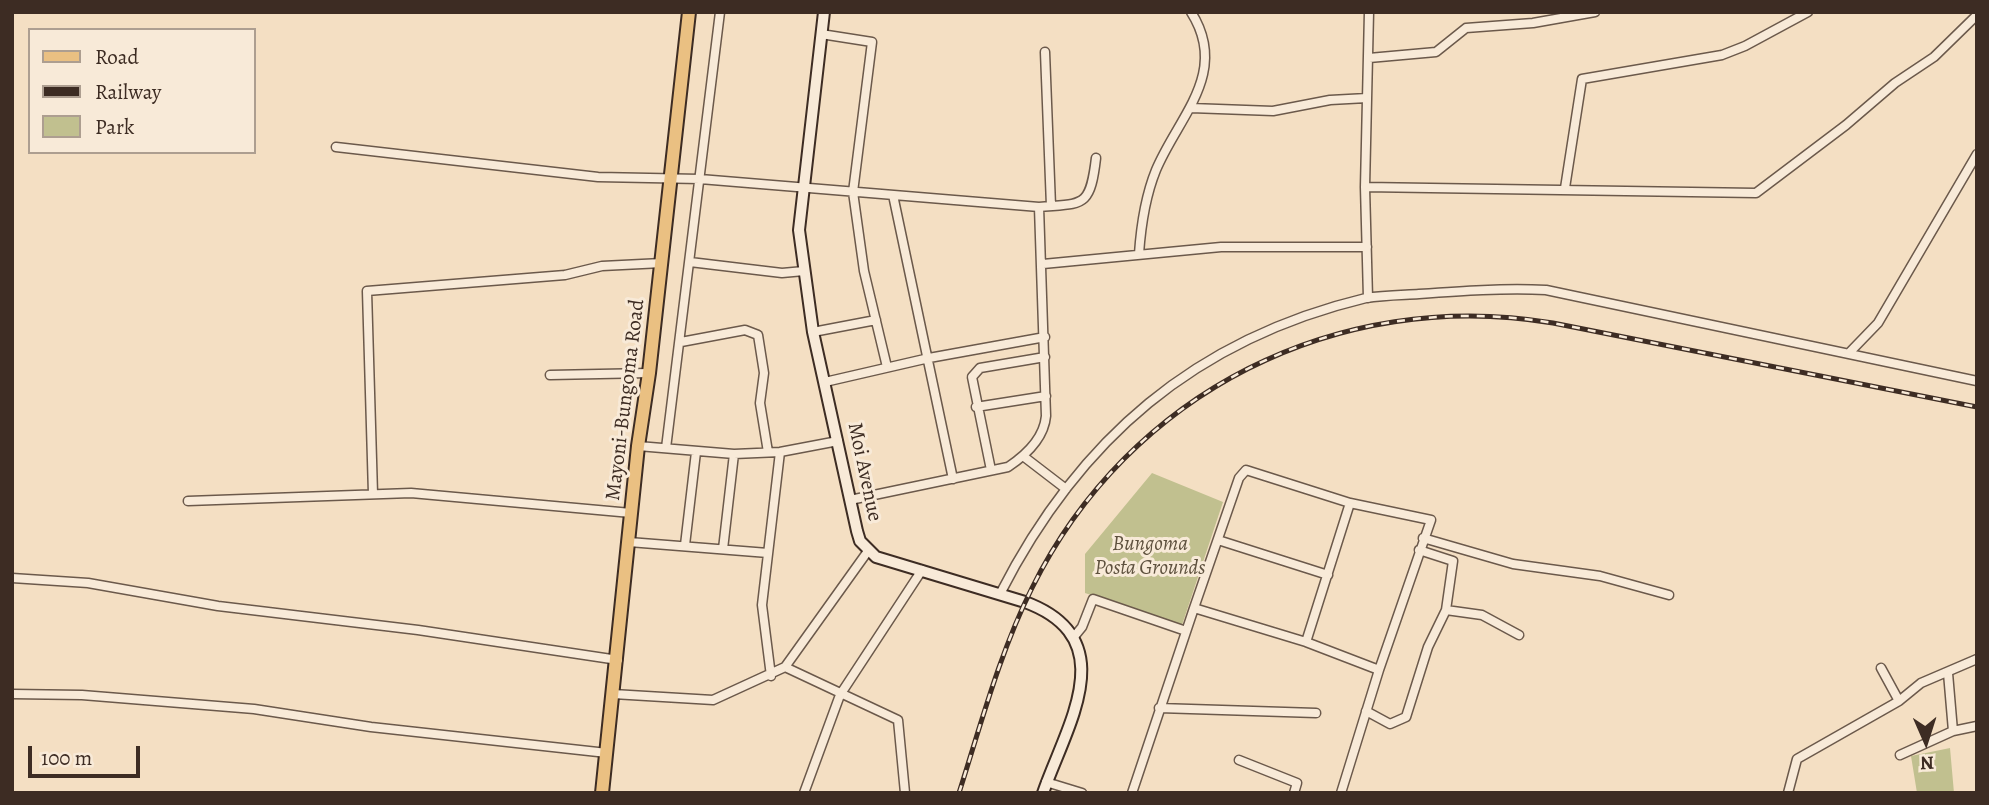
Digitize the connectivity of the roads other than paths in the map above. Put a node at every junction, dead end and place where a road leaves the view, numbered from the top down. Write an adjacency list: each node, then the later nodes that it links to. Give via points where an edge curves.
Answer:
1 (688, 12): 17 (main road, Mayoni-Bungoma Road)
2 (720, 12): 18 (street)
3 (824, 12): 9 (street, Moi Avenue)
4 (1191, 12): 13 (street, via 1207,57)
5 (1369, 12): 11 (street)
6 (1595, 12): 11 (street, via 1534,23 1466,27 1436,52)
7 (1808, 12): 21 (street, via 1723,54 1583,79)
8 (1977, 15): 21 (street, via 1934,57 1756,193)
9 (821, 34): 20 (street, Moi Avenue); 22 (street, via 872,43)
10 (1045, 52): 24 (street)
11 (1369, 58): 12 (street)
12 (1367, 98): 13 (street, via 1273,111); 19 (street)
13 (1191, 108): 27 (street, via 1156,169 1142,219)
14 (336, 146): 17 (street, via 598,177)
15 (1977, 154): 37 (street, via 1878,323)
16 (1097, 158): 24 (street, via 1094,181 1082,201)
17 (670, 178): 18 (street); 29 (main road, Mayoni-Bungoma Road)
18 (700, 179): 20 (street); 28 (street)
19 (1365, 187): 21 (street); 26 (street)
20 (802, 188): 22 (street); 31 (street, Moi Avenue, via 799,230)
21 (1565, 188)
22 (853, 192): 23 (street); 33 (street)
23 (893, 195): 25 (street); 39 (street)
24 (1051, 206): 25 (street)
25 (1039, 207): 30 (street)
26 (1367, 247): 27 (street, via 1221,247); 32 (street)
27 (1139, 254): 30 (street)
28 (690, 262): 31 (street, via 782,274); 36 (street)
29 (662, 263): 41 (main road, Mayoni-Bungoma Road); 58 (street, via 367,291)
30 (1043, 264): 35 (street)
31 (804, 271): 34 (street, Moi Avenue)
32 (1368, 298): 37 (street, via 1500,288 1546,290); 57 (street, via 1276,327 1195,369 1125,421)
33 (876, 320): 34 (street); 40 (street)
34 (813, 332): 44 (street, Moi Avenue)
35 (1045, 337): 38 (street); 39 (street)
36 (681, 342): 49 (street); 51 (street, via 746,330 758,335 764,373 760,403)
37 (1850, 352): 43 (street)
38 (1045, 357): 45 (street); 46 (street, via 980,368 972,377)
39 (929, 358): 40 (street); 56 (street)
40 (887, 367): 44 (street)
41 (649, 373): 42 (street); 48 (main road, Mayoni-Bungoma Road)
42 (550, 375)
43 (1977, 381)
44 (825, 382): 47 (street, Moi Avenue)
45 (1046, 396): 46 (street); 54 (street, via 1043,432)
46 (976, 407): 55 (street)
47 (838, 441): 52 (street); 59 (street, Moi Avenue)
48 (638, 446): 49 (street); 62 (main road, Mayoni-Bungoma Road)
49 (666, 448): 50 (street)
50 (696, 452): 53 (street); 66 (street)
51 (768, 452): 52 (street); 53 (street)
52 (780, 452): 70 (street)
53 (734, 454): 67 (street)
54 (1023, 456): 55 (street, via 1008,467); 57 (street)
55 (991, 470): 56 (street)
56 (953, 479): 59 (street)
57 (1066, 489): 74 (street, via 1018,558)
58 (373, 494): 60 (street); 62 (street, via 498,499)
59 (850, 500): 69 (street, Moi Avenue, via 857,531)
60 (187, 501)
61 (1350, 503): 63 (street, via 1431,520); 64 (street, via 1246,470 1239,478); 72 (street)
62 (631, 513): 65 (main road, Mayoni-Bungoma Road)
63 (1423, 538): 68 (street); 75 (street, via 1513,564 1600,576)
64 (1218, 540): 72 (street); 76 (street)
65 (629, 542): 66 (street); 83 (main road, Mayoni-Bungoma Road)
66 (685, 545): 67 (street)
67 (723, 549): 70 (street)
68 (1419, 550): 77 (street, via 1453,561); 86 (street)
69 (868, 551): 71 (street, Moi Avenue); 84 (street)
70 (768, 553): 88 (street, via 763,620)
71 (922, 570): 74 (street, Moi Avenue); 91 (street)
72 (1328, 575): 81 (street)
73 (12, 578): 83 (street, via 88,583 218,606)
74 (1000, 594): 80 (street, Moi Avenue, via 1043,608 1065,625)
75 (1669, 595)
76 (1194, 608): 78 (street); 81 (street)
77 (1446, 610): 79 (street, via 1482,615); 94 (street, via 1428,647 1406,717 1390,724)
78 (1186, 631): 80 (street, via 1093,599); 93 (street)
79 (1519, 635)
80 (1073, 638): 101 (street, via 1081,673 1079,705)
81 (1306, 642): 86 (street)
82 (1977, 659): 87 (street)
83 (618, 660): 90 (main road, Mayoni-Bungoma Road)
84 (785, 667): 88 (street); 91 (street)
85 (1881, 668): 92 (street)
86 (1380, 670): 94 (street)
87 (1948, 673): 92 (street, via 1921,683); 97 (street)
88 (771, 676): 90 (street, via 713,700)
89 (12, 694): 98 (street, via 254,709)
90 (613, 694): 98 (main road, Mayoni-Bungoma Road)
91 (840, 695): 103 (street); 104 (street, via 898,720)
92 (1899, 701): 109 (street, via 1797,759)
93 (1159, 708): 95 (street); 106 (street)
94 (1366, 711): 108 (street)
95 (1316, 713)
96 (1977, 726): 97 (street)
97 (1953, 731): 99 (street)
98 (607, 753): 102 (main road, Mayoni-Bungoma Road)
99 (1900, 755)
100 (1239, 760): 107 (street, via 1297,783)
101 (1044, 787): 105 (street)
102 (602, 793)
103 (804, 793)
104 (905, 793)
105 (1082, 793)
106 (1132, 793)
107 (1294, 793)
108 (1342, 793)
109 (1788, 793)

